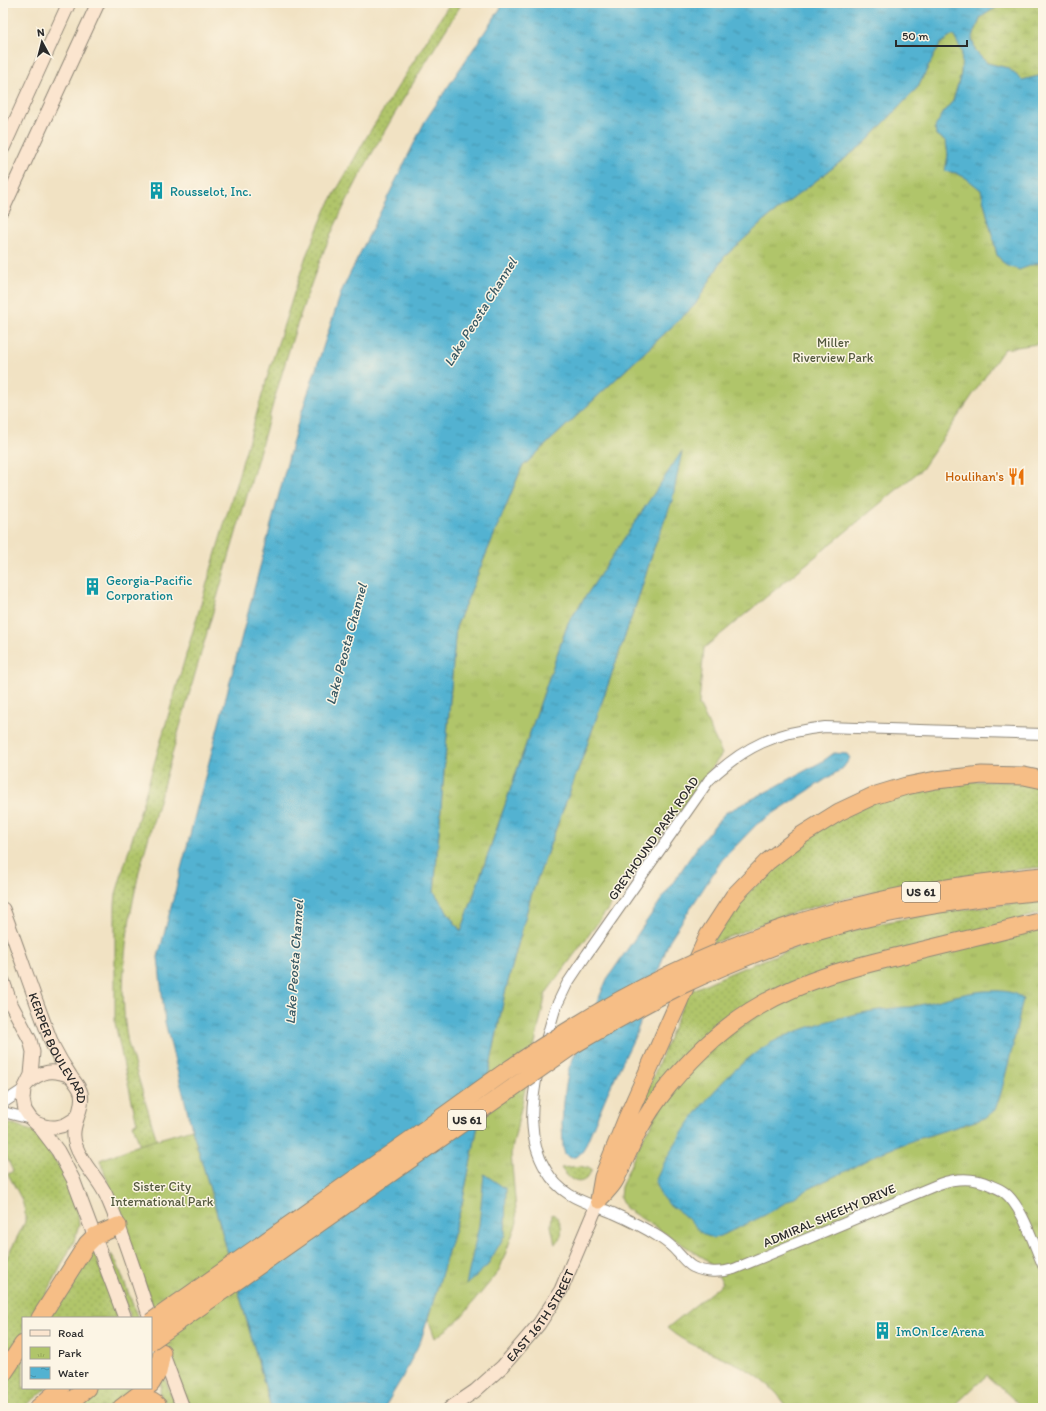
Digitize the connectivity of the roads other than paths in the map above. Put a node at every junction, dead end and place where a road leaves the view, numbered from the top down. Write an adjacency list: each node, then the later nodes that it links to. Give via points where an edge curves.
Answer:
1 (69, 3): 3 (main road)
2 (98, 3): 4 (main road)
3 (3, 148)
4 (3, 209)
5 (1043, 734): 19 (street, GREYHOUND PARK ROAD, via 849,726 804,729 773,737 749,748 709,780 567,984 555,1009 540,1059 532,1109 536,1150 546,1171 558,1185 571,1196)
6 (1043, 780): 19 (highway, via 1024,776 982,774 906,786 874,796 839,812 802,835 767,862 734,896 708,936 627,1118 603,1177)
7 (1043, 876): 11 (highway, US 61, via 910,894 853,907)
8 (1043, 891): 11 (highway, US 61, via 967,900 857,921)
9 (3, 909): 13 (main road, KERPER BOULEVARD, via 54,1047)
10 (1043, 921): 19 (highway, via 823,976 758,1006 704,1047 668,1087 638,1132 614,1181)
11 (803, 928): 26 (highway, US 61, bridge, via 761,935 678,970 571,1029); 29 (highway, US 61, bridge, via 636,1008 575,1044)
12 (3, 981): 14 (main road, KERPER BOULEVARD, via 33,1052 33,1068)
13 (70, 1076): 14 (main road, via 47,1072 38,1075); 17 (main road, KERPER BOULEVARD, via 81,1093)
14 (26, 1086): 15 (street); 18 (main road, KERPER BOULEVARD, via 24,1105)
15 (3, 1103)
16 (3, 1112): 18 (street)
17 (77, 1117): 18 (main road, via 60,1127 48,1128); 20 (main road, KERPER BOULEVARD, via 74,1137 76,1147 106,1194)
18 (33, 1121): 21 (main road, KERPER BOULEVARD, via 66,1164)
19 (598, 1204): 22 (street, ADMIRAL SHEEHY DRIVE, via 648,1230 669,1244 693,1267 717,1272 734,1269 939,1184 968,1179 987,1183 1011,1199 1023,1218); 41 (main road, EAST 16TH STREET, via 561,1290 539,1324 503,1366 475,1391)
20 (118, 1226): 21 (highway); 25 (main road, KERPER BOULEVARD)
21 (95, 1236): 23 (highway, via 87,1244); 24 (main road, KERPER BOULEVARD)
22 (1043, 1265)
23 (41, 1317)
24 (125, 1317)
25 (150, 1317)
26 (152, 1319)
27 (152, 1325): 29 (main road, KERPER BOULEVARD)
28 (22, 1346): 30 (highway)
29 (156, 1347): 31 (highway, via 158,1372); 40 (main road, KERPER BOULEVARD)
30 (3, 1374)
31 (152, 1382)
32 (60, 1389): 38 (highway)
33 (86, 1389): 39 (highway)
34 (146, 1389): 36 (highway)
35 (151, 1389): 37 (main road)
36 (126, 1404): 37 (highway, via 146,1399)
37 (158, 1407)
38 (38, 1408)
39 (62, 1408)
40 (183, 1408)
41 (450, 1408)

